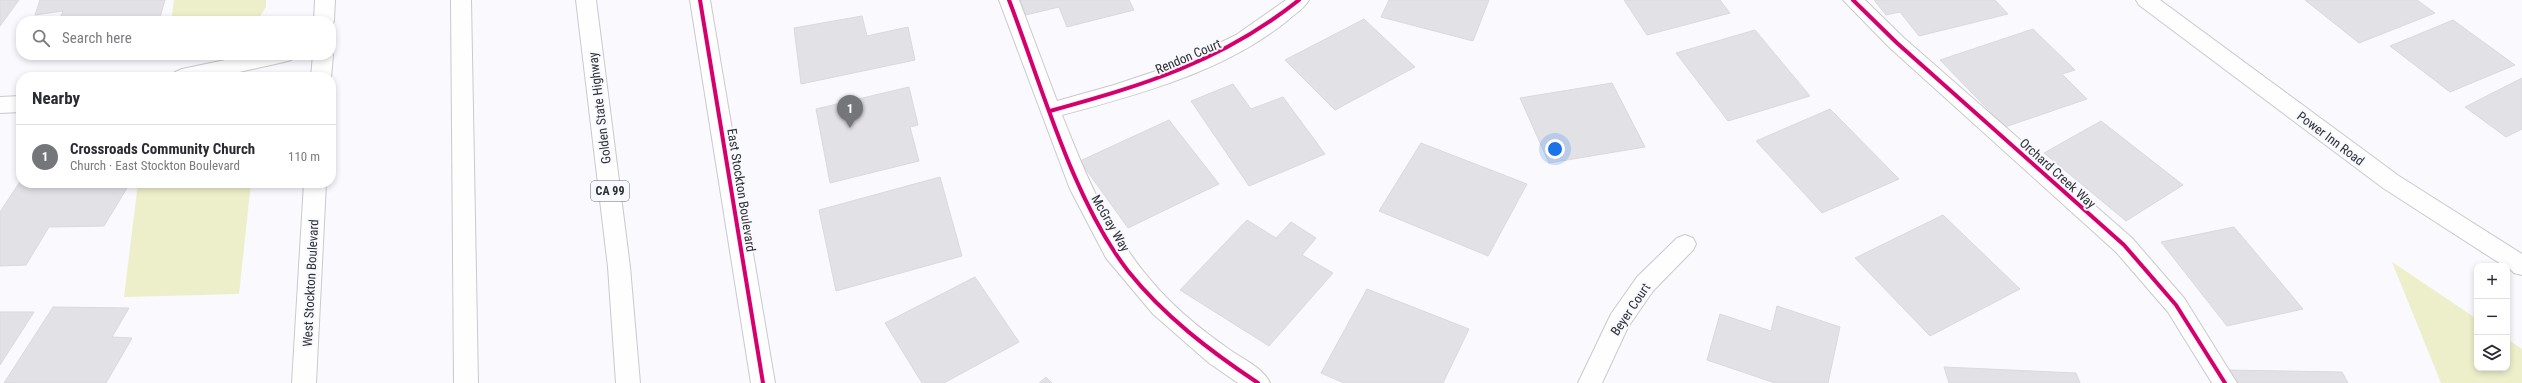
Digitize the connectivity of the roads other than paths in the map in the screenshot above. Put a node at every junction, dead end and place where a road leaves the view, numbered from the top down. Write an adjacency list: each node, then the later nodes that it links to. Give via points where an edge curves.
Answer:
1 (325, 0): 9 (main road)
2 (461, 0): 21 (main road)
3 (586, 0): 22 (main road, Golden State Highway / CA 99, via 619,267)
4 (700, 0): 23 (main road, East Stockton Boulevard)
5 (1009, 0): 16 (main road, McGray Way)
6 (1299, 0): 16 (main road, Rendon Court, via 1251,37 1213,58 1163,78)
7 (1853, 0): 26 (main road, Orchard Creek Way, via 1897,43 2124,245 2176,305)
8 (2146, 0): 19 (main road, Power Inn Road, via 2391,182)
9 (324, 16)
10 (261, 60): 12 (main road)
11 (323, 60): 13 (main road)
12 (205, 72)
13 (321, 72)
14 (16, 104): 15 (main road)
15 (0, 105)
16 (1050, 111): 24 (main road, McGray Way, via 1090,213 1114,252 1144,289 1180,325 1221,359)
17 (315, 188): 20 (main road, West Stockton Boulevard)
18 (1685, 244): 25 (main road, Beyer Court, via 1645,284 1619,321)
19 (2522, 266)
20 (304, 383)
21 (466, 383)
22 (628, 383)
23 (763, 383)
24 (1258, 383)
25 (1590, 383)
26 (2226, 383)

